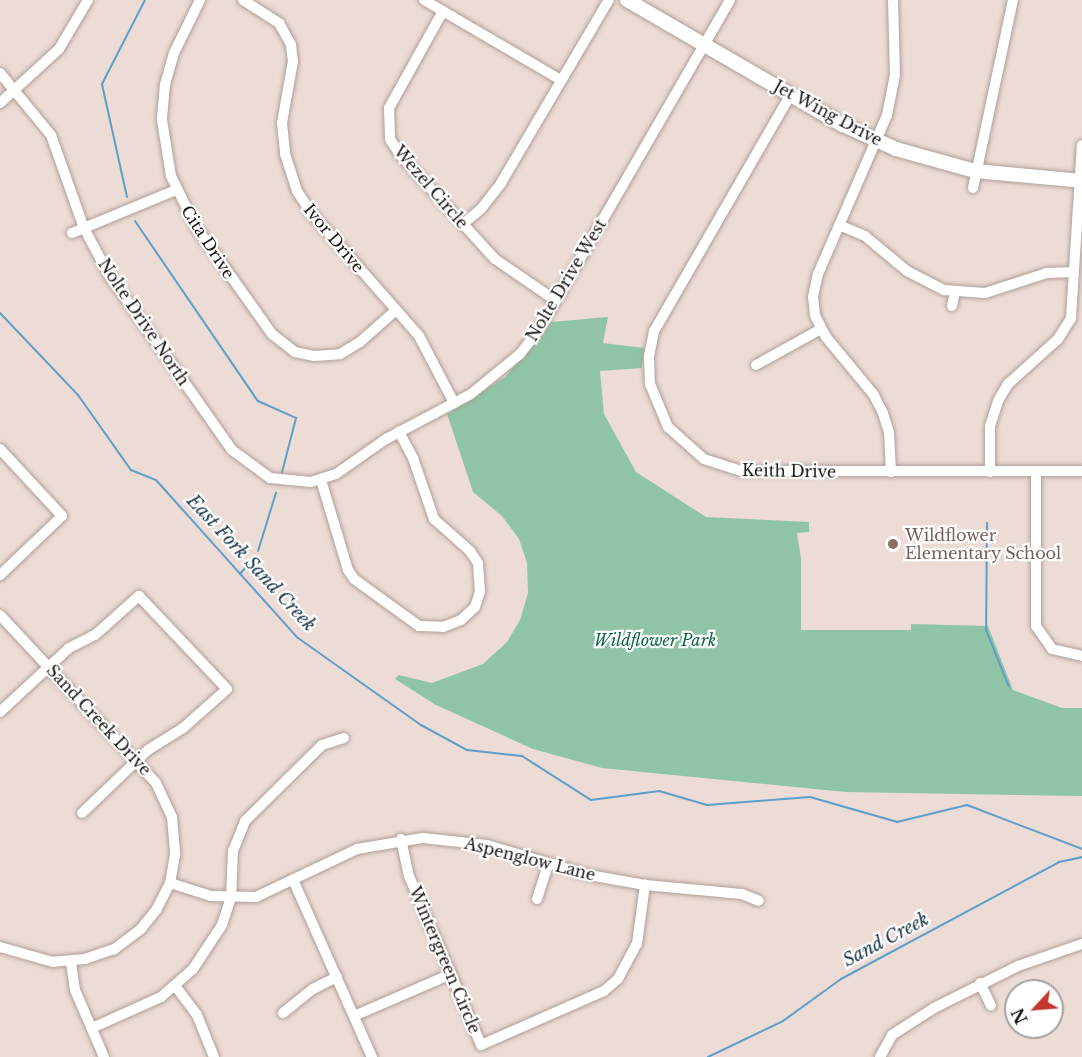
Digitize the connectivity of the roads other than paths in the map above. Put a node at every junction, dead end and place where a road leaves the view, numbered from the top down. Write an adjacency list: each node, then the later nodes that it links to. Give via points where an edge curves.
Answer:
1 (88, 0): 14 (street, via 59,49)
2 (200, 0): 22 (street, Cita Drive, via 174,53 162,101 165,152)
3 (243, 0): 31 (street, Ivor Drive, via 279,23 291,45 293,61 282,123 285,154 297,191 312,214)
4 (424, 0): 10 (street)
5 (609, 0): 13 (street)
6 (627, 0): 11 (main road, Jet Wing Drive)
7 (730, 0): 11 (street, Nolte Drive West)
8 (893, 0): 17 (street, via 893,90)
9 (1013, 0): 19 (street)
10 (443, 11): 13 (street); 23 (street, Wezel Circle, via 394,97 387,118 390,139 400,155)
11 (704, 45): 15 (main road, Jet Wing Drive); 29 (street, Nolte Drive West)
12 (0, 73): 14 (street, Nolte Drive North)
13 (561, 80): 23 (street, via 495,192)
14 (15, 89): 16 (street); 25 (street, Nolte Drive North, via 56,145)
15 (790, 94): 17 (main road, Jet Wing Drive); 39 (street, Keith Drive, via 659,320 649,357 652,395 676,436 692,451 718,465 741,471)
16 (0, 103)
17 (876, 141): 19 (main road, Jet Wing Drive); 24 (street)
18 (1082, 145): 20 (street)
19 (975, 171): 20 (main road, Jet Wing Drive); 21 (street)
20 (1081, 181): 27 (street)
21 (973, 188)
22 (176, 190): 25 (street); 31 (street, Cita Drive, via 231,278 287,348 314,356 340,354)
23 (463, 224): 29 (street, Wezel Circle, via 495,259)
24 (839, 225): 28 (street, via 874,242 916,277); 32 (street, via 814,286 815,315)
25 (84, 228): 26 (street); 41 (street, Nolte Drive North, via 109,274 238,456 276,480)
26 (72, 233)
27 (1074, 272): 28 (street, via 1047,273 994,292); 40 (street, via 1068,326 1008,384 995,408 990,426)
28 (955, 292): 30 (street)
29 (556, 301): 34 (street, Nolte Drive West, via 515,360)
30 (952, 306)
31 (396, 310): 34 (street, Ivor Drive, via 423,342)
32 (821, 329): 33 (street); 39 (street, via 879,404 889,432)
33 (756, 365)
34 (454, 403): 35 (street, Nolte Drive West)
35 (399, 432): 41 (street, Nolte Drive West); 41 (street, via 413,458 434,519 478,563 480,592 475,607 461,620 443,627 419,626 354,579)
36 (0, 449): 42 (street, via 62,516)
37 (1036, 471): 38 (street, Keith Drive); 40 (street, Keith Drive); 44 (street, via 1036,626 1052,649)
38 (1082, 471)
39 (891, 472): 40 (street, Keith Drive)
40 (990, 472)
41 (321, 480)
42 (0, 575)
43 (0, 615): 45 (street, Sand Creek Drive)
44 (1082, 656)
45 (49, 666): 46 (street); 48 (street, Sand Creek Drive); 48 (street, via 69,648 95,635 138,596 227,689 192,721)
46 (0, 712)
47 (344, 738): 55 (street, via 322,745 245,821 233,851)
48 (137, 760): 49 (street); 53 (street, Sand Creek Drive, via 156,783 172,817 175,855)
49 (82, 813)
50 (401, 839): 51 (street, Aspenglow Lane, via 470,842); 52 (street, Aspenglow Lane, via 343,855); 61 (street, Wintergreen Circle, via 409,876)
51 (548, 865): 54 (street, Aspenglow Lane); 56 (street)
52 (294, 882): 55 (street, Aspenglow Lane, via 256,897); 62 (street)
53 (170, 883): 55 (street, Aspenglow Lane); 60 (street, Sand Creek Drive, via 157,909 132,937 105,953)
54 (645, 885): 57 (street, Aspenglow Lane, via 742,894); 61 (street, Wintergreen Circle, via 637,944 630,963 612,986 592,996 480,1045)
55 (231, 898): 64 (street, via 213,942)
56 (537, 900)
57 (759, 900)
58 (1082, 944): 63 (street)
59 (0, 947): 60 (street, Sand Creek Drive, via 35,960)
60 (71, 962): 68 (street, via 75,990)
61 (451, 975): 67 (street)
62 (337, 977): 66 (street, via 303,996); 67 (street)
63 (980, 983): 65 (street); 72 (street, via 898,1030 887,1040)
64 (176, 987): 68 (street, via 147,1005); 70 (street, via 197,1015)
65 (991, 1006)
66 (283, 1013)
67 (354, 1016): 71 (street)
68 (92, 1028): 69 (street)
69 (105, 1057)
70 (214, 1057)
71 (372, 1057)
72 (880, 1057)

